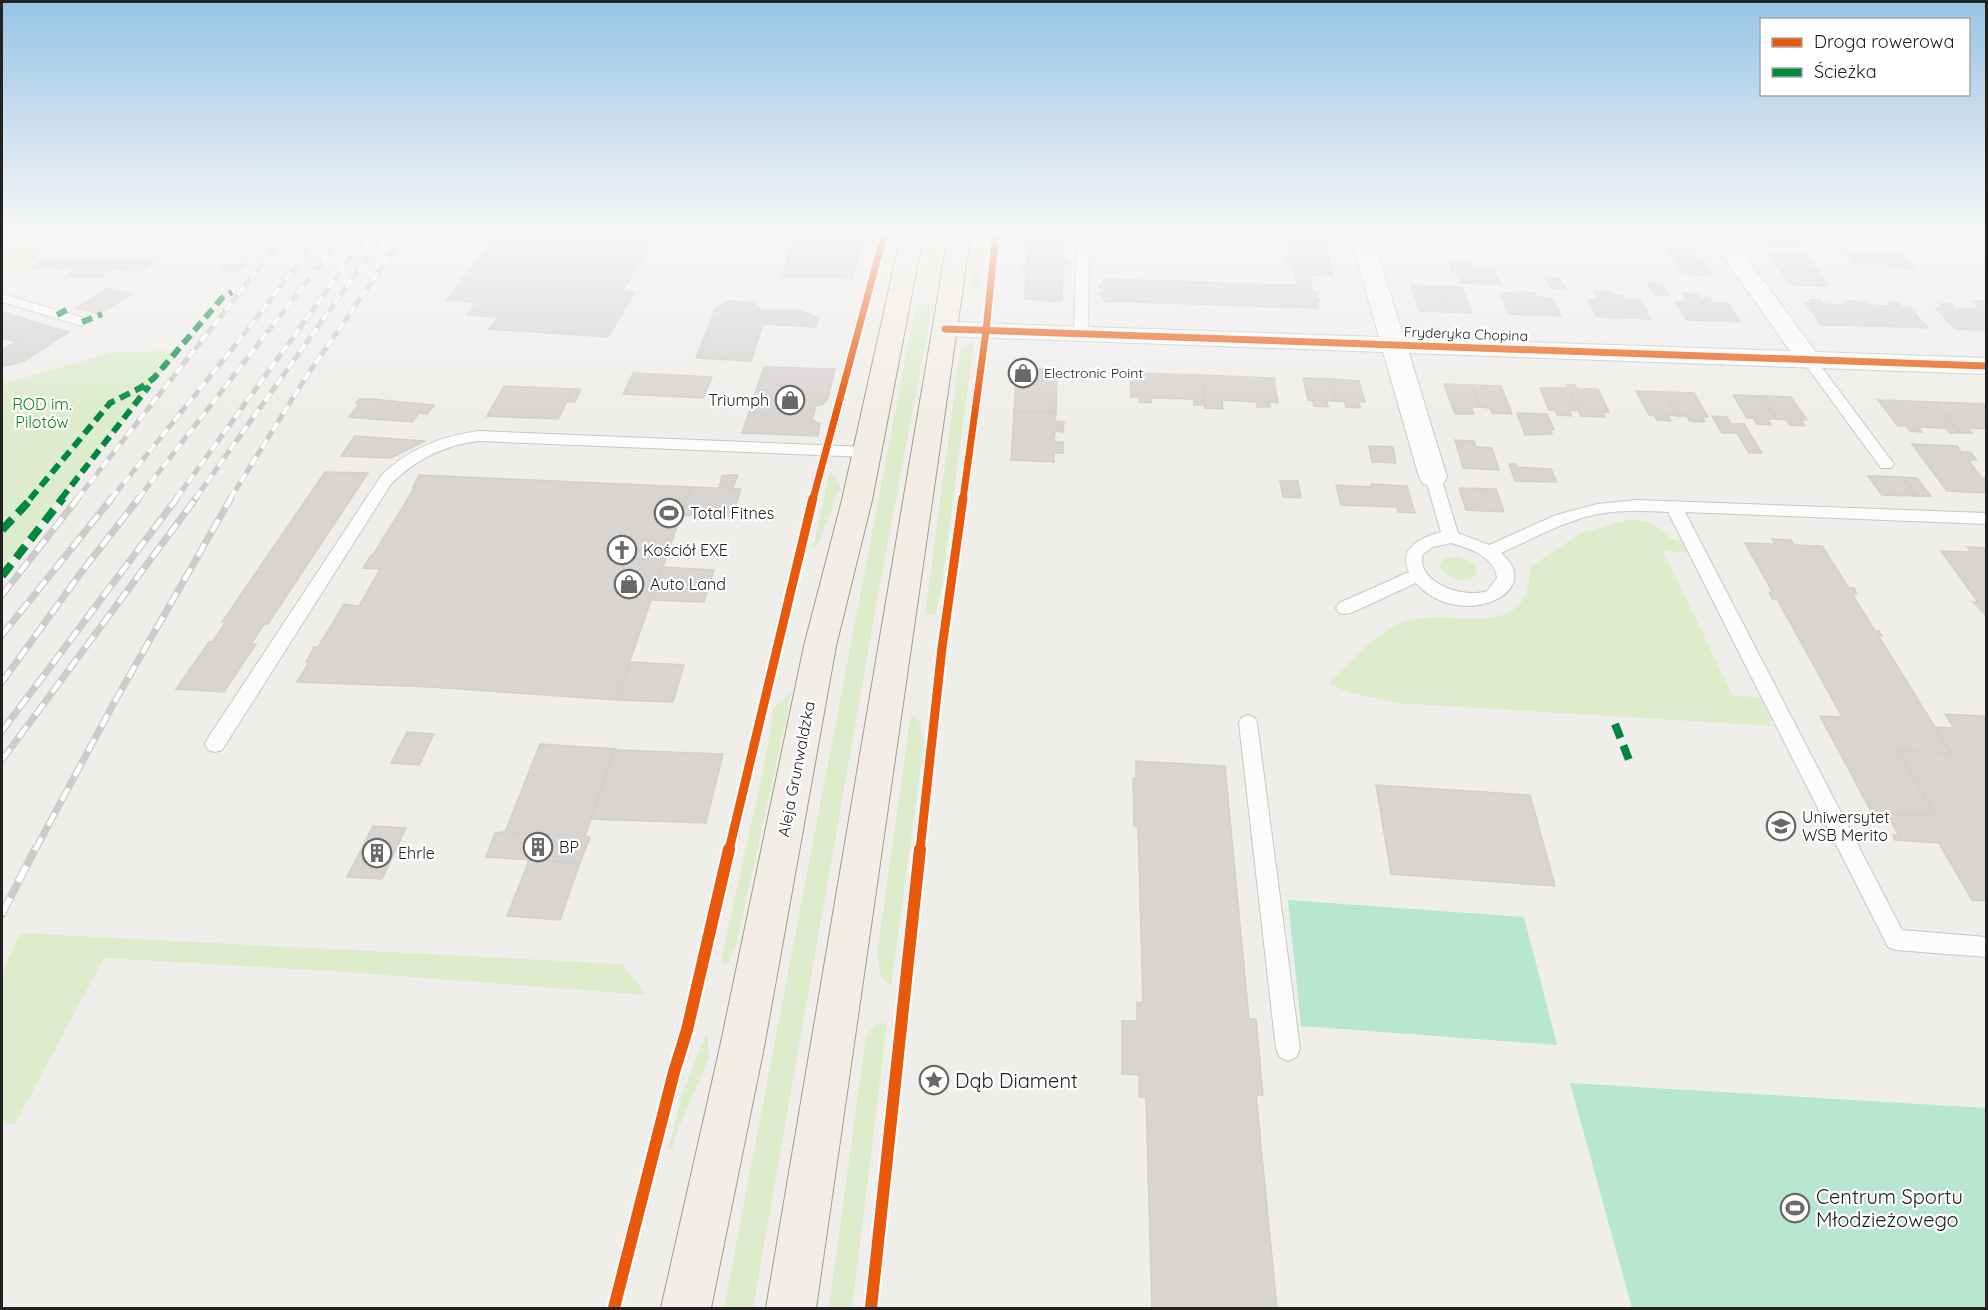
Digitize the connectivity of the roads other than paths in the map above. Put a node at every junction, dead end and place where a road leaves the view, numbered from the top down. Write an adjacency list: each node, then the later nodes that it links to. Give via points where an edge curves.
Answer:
1 (900, 292): 13 (main road, Aleja Grunwaldzka)
2 (951, 292): 8 (main road)
3 (1082, 292): 9 (lane)
4 (1377, 292): 10 (street)
5 (1760, 292): 11 (street)
6 (2, 298): 7 (lane)
7 (82, 322)
8 (945, 329): 9 (street, Fryderyka Chopina); 27 (main road)
9 (1081, 334): 10 (street, Fryderyka Chopina)
10 (1393, 346): 11 (street, Fryderyka Chopina); 15 (street)
11 (1809, 360): 12 (street, Fryderyka Chopina); 14 (lane)
12 (1986, 366)
13 (867, 453): 23 (lane, via 480,436 450,441 432,449 404,463 386,480); 26 (main road, Aleja Grunwaldzka, via 820,646 742,1047)
14 (1886, 464)
15 (1433, 477): 18 (lane)
16 (1673, 505): 17 (lane); 19 (lane, via 1597,508 1562,519); 24 (lane, via 1896,940)
17 (1986, 518)
18 (1451, 537): 19 (lane); 20 (lane, via 1418,547 1414,556)
19 (1489, 552): 20 (lane, via 1503,570 1504,580 1501,589 1481,599 1452,597)
20 (1418, 575): 21 (lane)
21 (1345, 608)
22 (1248, 723): 25 (lane)
23 (215, 744)
24 (1986, 947)
25 (1288, 1049)
26 (686, 1308)
27 (791, 1308)

